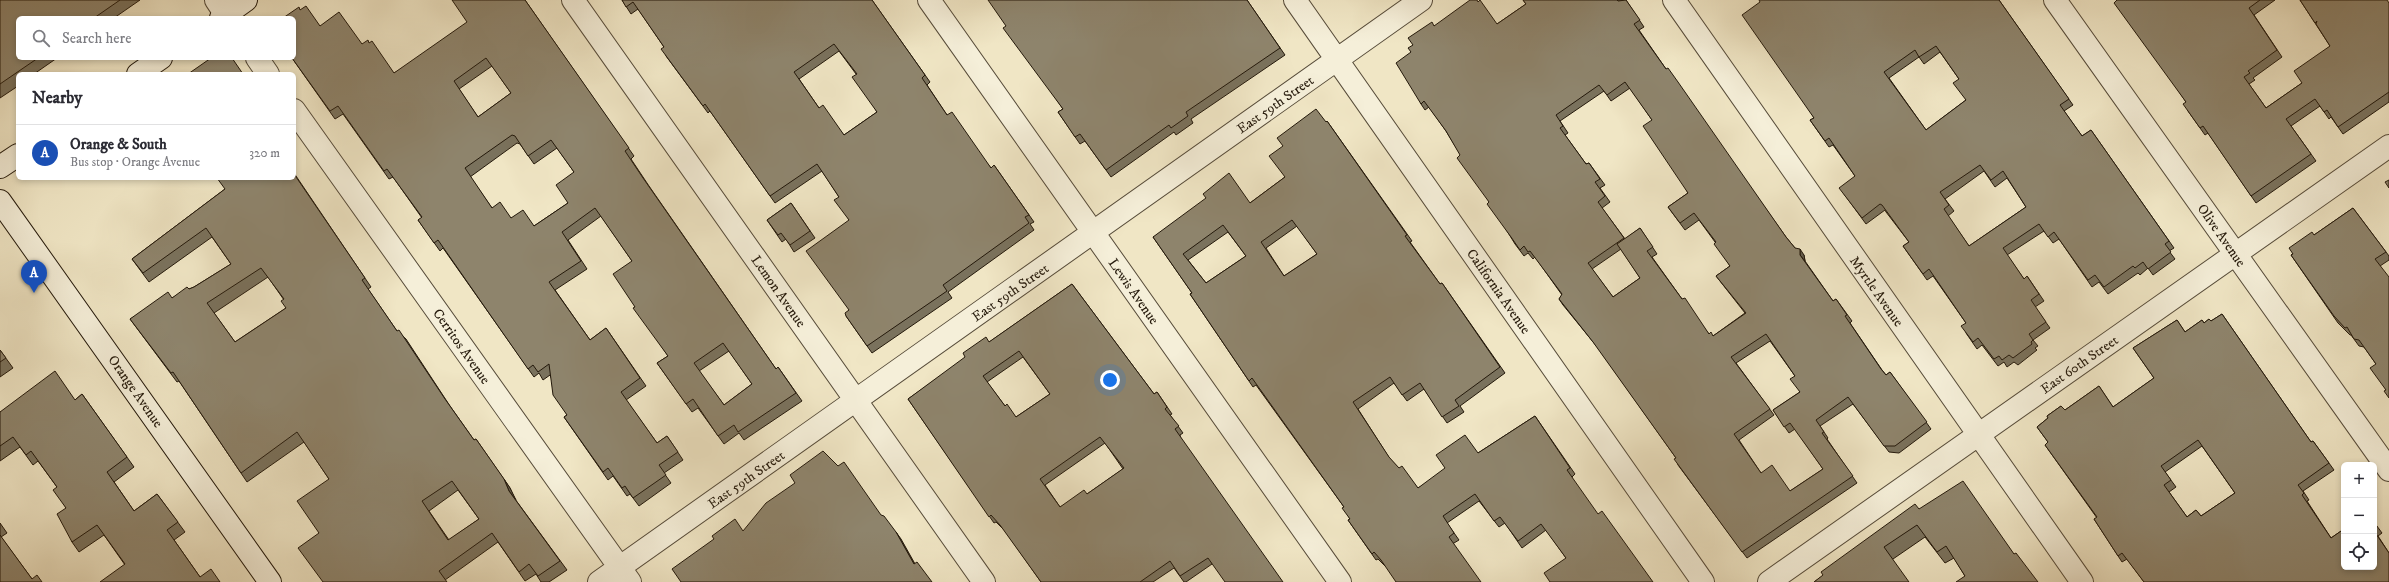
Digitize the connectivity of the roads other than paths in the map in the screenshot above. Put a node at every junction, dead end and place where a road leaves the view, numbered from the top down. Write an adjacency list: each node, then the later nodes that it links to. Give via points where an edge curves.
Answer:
1 (246, 0): 8 (street)
2 (573, 0): 21 (street, Lemon Avenue)
3 (929, 0): 19 (street, Lewis Avenue)
4 (1295, 0): 11 (street, California Avenue)
5 (1421, 0): 11 (street, East 59th Street)
6 (1674, 0): 22 (street, Myrtle Avenue)
7 (2055, 0): 20 (street, Olive Avenue)
8 (223, 13)
9 (158, 60): 12 (street)
10 (258, 60): 13 (street)
11 (1337, 60): 19 (street, East 59th Street); 29 (street, California Avenue)
12 (141, 72)
13 (267, 72)
14 (296, 113): 24 (street, Cerritos Avenue)
15 (2389, 146): 20 (street, East 60th Street)
16 (16, 156): 17 (street)
17 (0, 167)
18 (0, 201): 25 (street, Orange Avenue)
19 (1093, 233): 21 (street, East 59th Street); 28 (street, Lewis Avenue)
20 (2235, 254): 22 (street, East 60th Street); 23 (street, Olive Avenue)
21 (856, 401): 24 (street, East 59th Street); 27 (street, Lemon Avenue)
22 (1978, 435): 30 (street, East 60th Street); 31 (street, Myrtle Avenue)
23 (2389, 470)
24 (624, 575): 26 (street, East 59th Street)
25 (270, 582)
26 (599, 582)
27 (984, 582)
28 (1340, 582)
29 (1703, 582)
30 (1769, 582)
31 (2082, 582)

